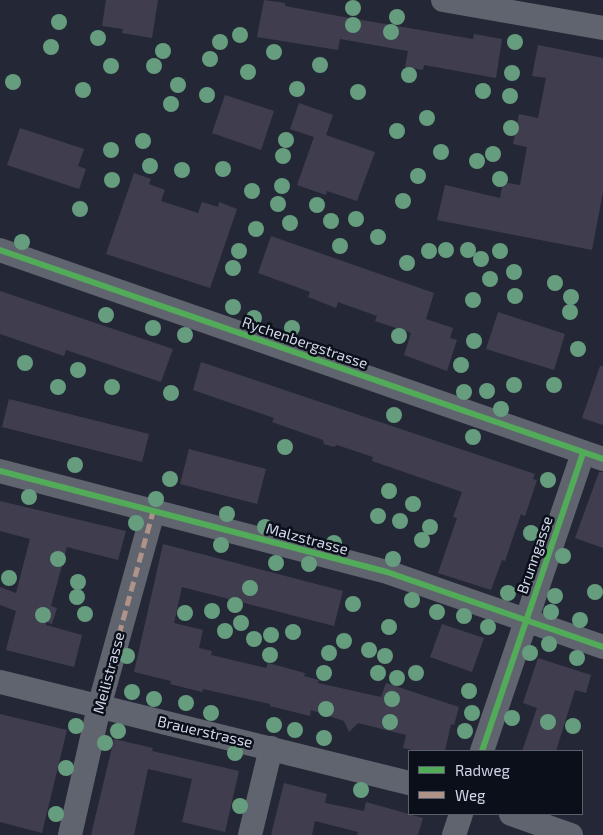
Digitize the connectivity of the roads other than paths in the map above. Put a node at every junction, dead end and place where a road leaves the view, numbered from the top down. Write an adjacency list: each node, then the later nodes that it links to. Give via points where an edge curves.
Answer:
1 (442, 0): 2 (street)
2 (603, 28)
3 (0, 250): 4 (street, Rychenbergstrasse)
4 (593, 456): 7 (street, Brunngasse)
5 (0, 472): 6 (street, Malzstrasse)
6 (153, 512): 7 (street, Malzstrasse, via 387,572); 10 (street, Meilistrasse)
7 (526, 620): 8 (street, Malzstrasse); 12 (street, Brunngasse)
8 (603, 647)
9 (0, 682): 10 (street, Brauerstrasse)
10 (99, 707): 11 (street, Brauerstrasse); 16 (street, Meilistrasse)
11 (271, 748): 13 (street, Brauerstrasse); 17 (street)
12 (482, 750)
13 (408, 784)
14 (461, 815): 18 (street)
15 (514, 815): 19 (street)
16 (70, 835)
17 (250, 835)
18 (454, 835)
19 (571, 835)

